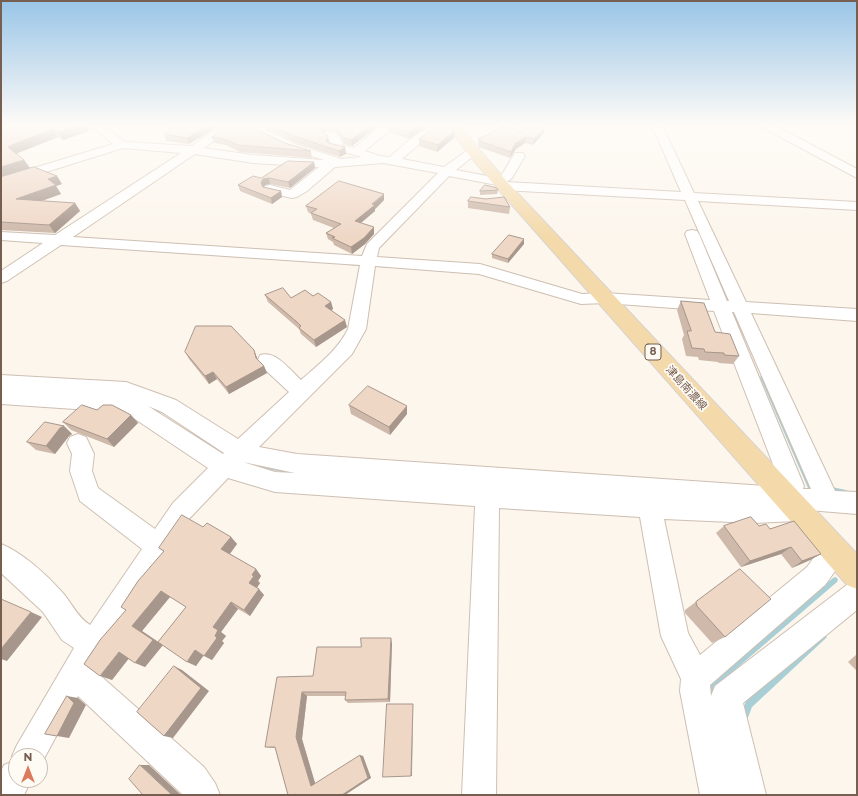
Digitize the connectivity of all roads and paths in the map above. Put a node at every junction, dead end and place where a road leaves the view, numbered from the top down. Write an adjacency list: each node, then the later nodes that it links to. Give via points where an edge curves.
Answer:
1 (66, 162): 15 (street)
2 (175, 162): 22 (street)
3 (302, 162): 12 (street)
4 (357, 162): 12 (street)
5 (400, 162): 13 (street)
6 (459, 162): 13 (street)
7 (481, 162): 17 (main road, 津島南濃線 / 8)
8 (515, 162): 17 (street, via 506,178)
9 (665, 162): 18 (street)
10 (670, 162): 18 (street)
11 (835, 162): 14 (street)
12 (331, 164): 16 (street, via 292,194)
13 (447, 171): 17 (street); 23 (street, via 372,247)
14 (857, 174)
15 (1, 182)
16 (270, 190)
17 (503, 191): 18 (street); 25 (main road, 津島南濃線 / 8)
18 (683, 197): 19 (street); 26 (street)
19 (857, 206)
20 (1, 236): 22 (street)
21 (1, 242): 22 (street)
22 (53, 243): 23 (street); 24 (street)
23 (367, 266): 25 (street, via 480,269 581,299); 31 (street, via 357,329 353,338 346,349)
24 (1, 278)
25 (604, 297): 26 (street); 37 (main road, 津島南濃線 / 8)
26 (728, 303): 27 (street); 28 (street); 36 (street); 37 (street, via 793,486)
27 (857, 308)
28 (857, 315)
29 (268, 360): 31 (street)
30 (1, 382): 34 (street, via 126,390 169,406)
31 (301, 392): 34 (street)
32 (1, 396): 34 (street, via 120,404 139,411)
33 (78, 443): 40 (street, via 83,454 81,471 88,494)
34 (233, 459): 35 (street, via 275,482); 37 (street); 40 (street, via 181,511)
35 (487, 497): 39 (street); 50 (street)
36 (828, 501): 37 (street); 38 (street)
37 (791, 504): 39 (street, via 754,512); 41 (main road, 津島南濃線 / 8)
38 (857, 504)
39 (650, 507): 47 (street, via 675,636)
40 (158, 546): 45 (street)
41 (834, 551): 43 (main road, 津島南濃線 / 8); 47 (street, via 816,576)
42 (1, 557): 45 (street, via 53,602 72,630)
43 (857, 576)
44 (857, 593): 52 (street, via 726,697)
45 (94, 645): 46 (street)
46 (75, 673): 48 (street); 49 (street, via 192,779)
47 (696, 678): 51 (street, via 695,691)
48 (33, 748)
49 (203, 795)
50 (479, 795)
51 (718, 795)
52 (750, 795)

